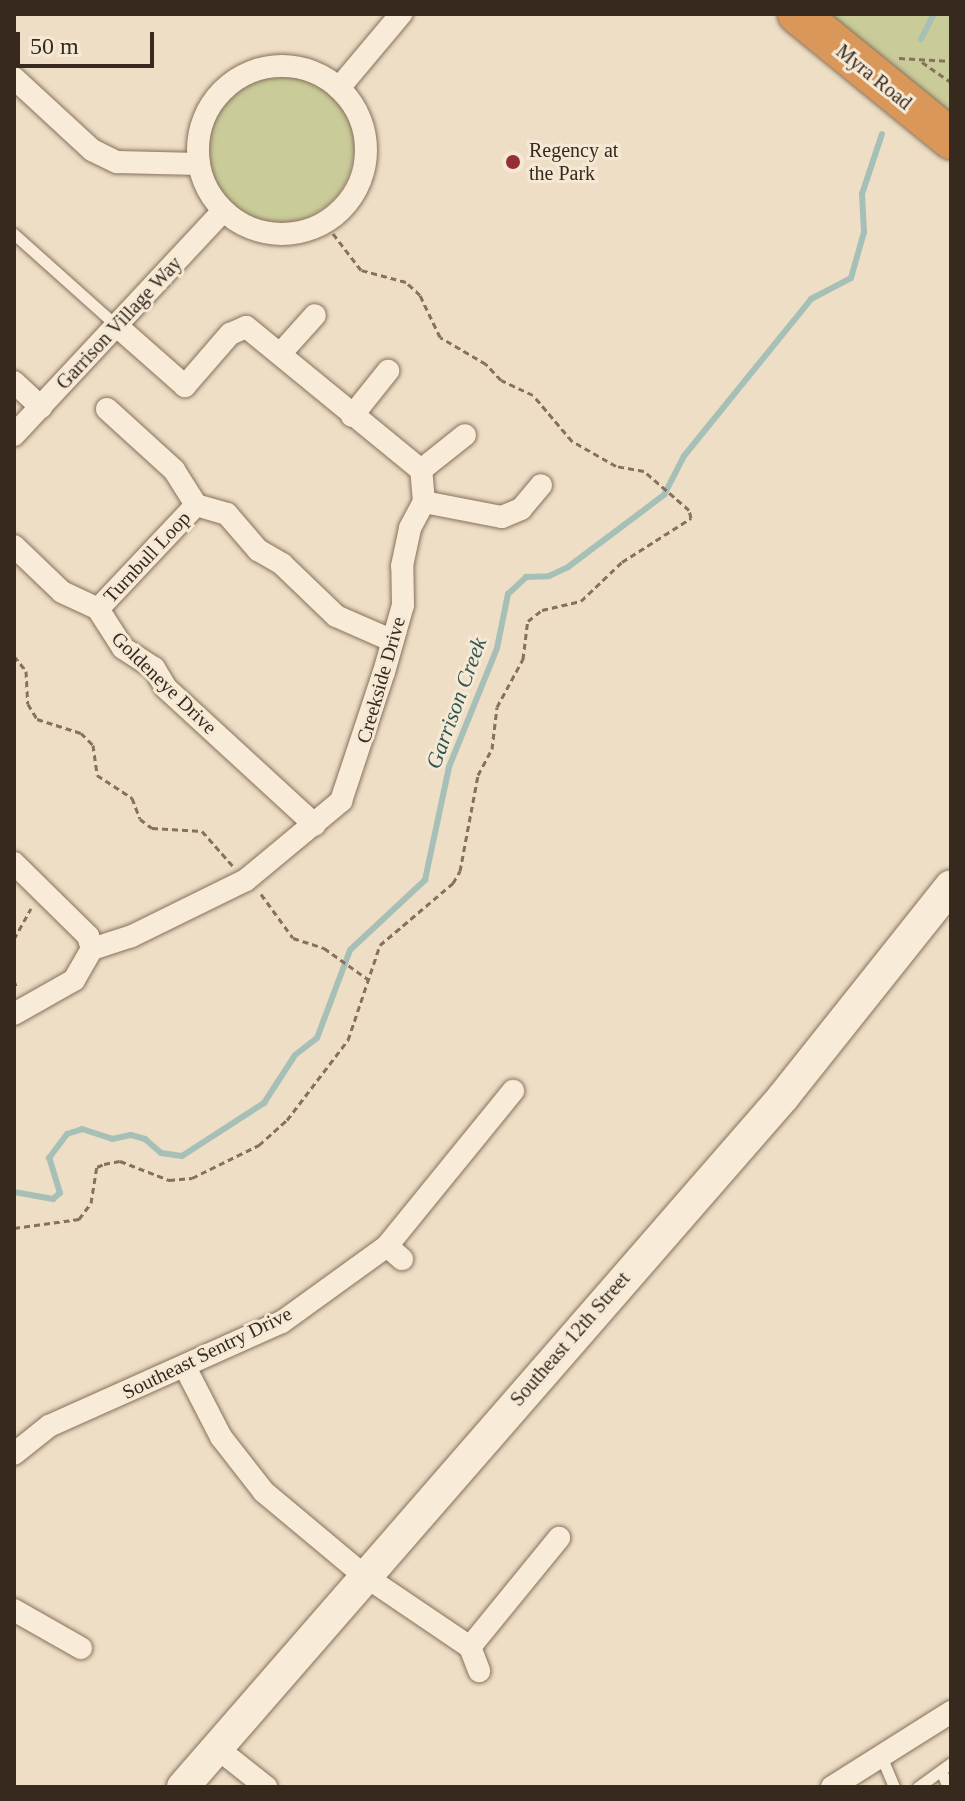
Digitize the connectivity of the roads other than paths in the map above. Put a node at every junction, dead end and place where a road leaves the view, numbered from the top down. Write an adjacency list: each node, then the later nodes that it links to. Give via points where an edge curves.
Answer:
1 (401, 14): 4 (street)
2 (798, 14): 5 (highway, Myra Road)
3 (14, 78): 6 (street, via 92,150 117,162)
4 (339, 88): 6 (street, via 305,68 278,65 231,82 204,116); 7 (street, via 364,128 366,154 352,197 325,223 283,234 260,232)
5 (951, 139)
6 (199, 164): 7 (street)
7 (223, 211): 10 (street, Garrison Village Way)
8 (14, 234): 10 (lane)
9 (315, 315): 11 (street)
10 (117, 326): 11 (street, via 185,386 239,327); 14 (street, Garrison Village Way)
11 (280, 354): 16 (street)
12 (388, 371): 16 (street)
13 (14, 382): 14 (street)
14 (41, 407): 17 (street, Garrison Village Way)
15 (107, 409): 22 (street, via 174,470)
16 (352, 416): 19 (street)
17 (14, 435)
18 (465, 435): 19 (street)
19 (421, 470): 21 (street, Creekside Drive)
20 (541, 485): 21 (street, via 521,509 502,517)
21 (424, 502): 25 (street, Creekside Drive, via 410,528 402,566 403,605)
22 (196, 505): 24 (street, Turnbull Loop); 25 (street, via 227,514 258,550 282,564 336,616)
23 (14, 546): 24 (street, via 62,592)
24 (98, 609): 26 (street, Goldeneye Drive, via 123,648 154,668 166,688)
25 (393, 641): 26 (street, Creekside Drive, via 341,801)
26 (315, 825): 29 (street, Creekside Drive, via 246,880 130,937)
27 (14, 863): 29 (street, via 88,936)
28 (951, 886): 35 (main road, Southeast 12th Street, via 784,1096)
29 (92, 949): 30 (street, via 74,980)
30 (14, 1014)
31 (513, 1091): 32 (street, Southeast Sentry Drive, via 394,1253 282,1322)
32 (185, 1367): 33 (street, Southeast Sentry Drive, via 49,1426); 35 (street, via 221,1437 264,1492)
33 (14, 1454)
34 (559, 1538): 37 (street)
35 (362, 1574): 37 (street); 41 (main road, Southeast 12th Street)
36 (14, 1610): 38 (street)
37 (470, 1647): 39 (street)
38 (81, 1648)
39 (479, 1671)
40 (951, 1712): 42 (street)
41 (217, 1748): 44 (main road, Southeast 12th Street); 45 (street)
42 (881, 1756): 46 (street); 47 (lane)
43 (946, 1767): 48 (lane); 49 (lane)
44 (183, 1787)
45 (266, 1787)
46 (832, 1787)
47 (894, 1787)
48 (918, 1787)
49 (948, 1787)

